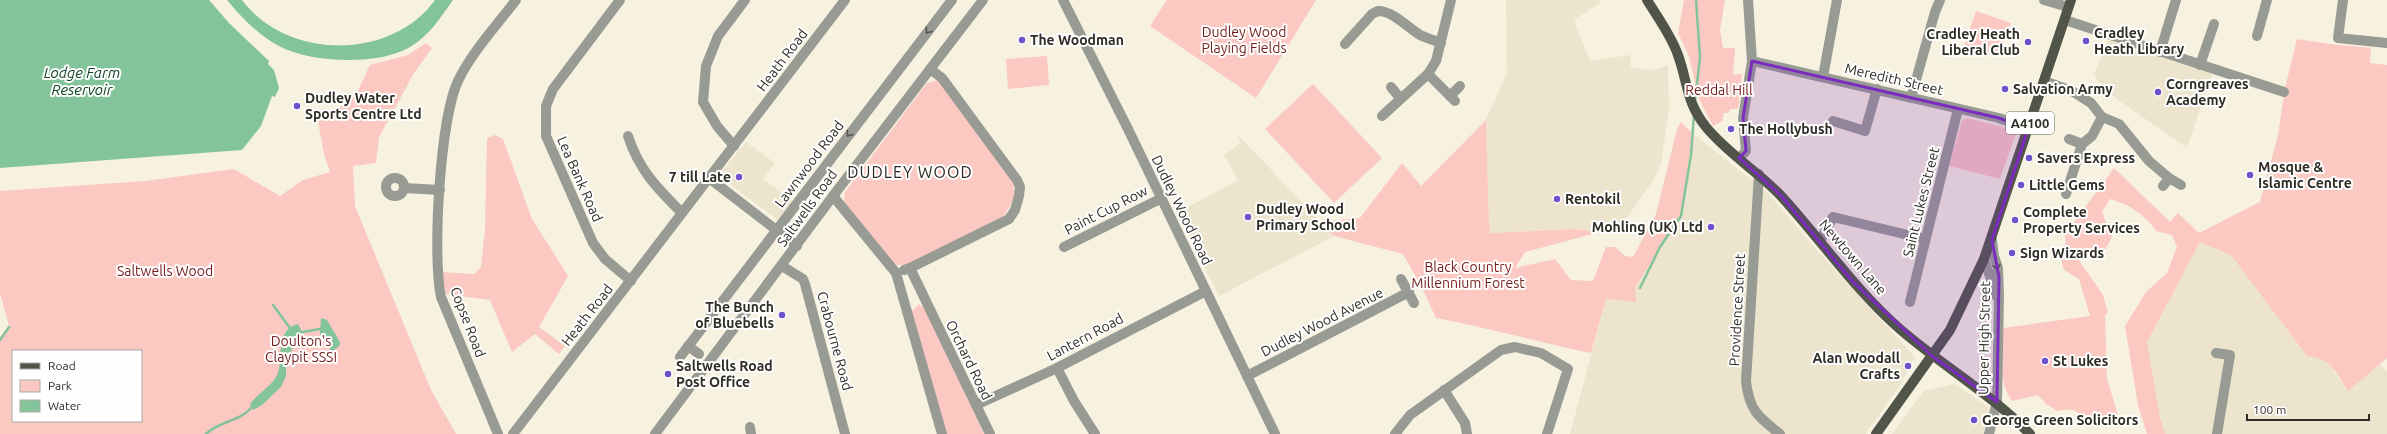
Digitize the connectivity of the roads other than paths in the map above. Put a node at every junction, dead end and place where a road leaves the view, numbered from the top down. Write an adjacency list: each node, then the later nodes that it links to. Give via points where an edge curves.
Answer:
1 (516, 0): 51 (street, Copse Road, via 467,66 450,98)
2 (620, 0): 67 (street, Lea Bank Road, via 553,89 546,106 545,128 550,147 593,243 605,259)
3 (745, 0): 45 (street, via 718,36 706,66 703,102 717,126)
4 (845, 0): 45 (street, Heath Road)
5 (952, 0): 56 (street, Lawnwood Road, one-way to 56)
6 (983, 0): 27 (street, Saltwells Road)
7 (1063, 0): 54 (street, Dudley Wood Road)
8 (1451, 0): 22 (street)
9 (1647, 0): 46 (main road, Newtown Lane, via 1676,50 1686,92 1700,118)
10 (1748, 0): 25 (street)
11 (1837, 0): 29 (street)
12 (1940, 0): 36 (street)
13 (2044, 0): 17 (street)
14 (2176, 0): 24 (street)
15 (2343, 0): 21 (street, via 2338,38)
16 (2264, 1): 20 (street)
17 (2070, 4): 18 (main road, Upper High Street / A4100)
18 (2065, 20): 24 (street); 30 (main road, Upper High Street / A4100)
19 (2214, 24): 26 (street)
20 (2257, 36)
21 (2387, 42)
22 (1441, 43): 23 (street, via 1422,36 1392,14 1378,11 1372,14); 28 (street, via 1436,61)
23 (1345, 44)
24 (2160, 52): 26 (street)
25 (1752, 61): 29 (street, Meredith Street); 46 (street, via 1743,118 1746,151)
26 (2200, 65): 34 (street)
27 (930, 69): 53 (street, Saltwells Road); 64 (street, via 942,78 1020,187 1015,210 1003,223)
28 (1428, 74): 31 (street, via 1452,99); 35 (street)
29 (1823, 77): 33 (street, Meredith Street)
30 (2044, 81): 39 (street, via 2072,91 2091,103); 41 (main road, Upper High Street / A4100)
31 (1460, 86)
32 (1391, 88): 35 (street)
33 (1877, 89): 36 (street, Meredith Street); 40 (street, via 1865,131)
34 (2284, 92)
35 (1400, 98): 38 (street)
36 (1911, 98): 37 (street, Meredith Street)
37 (1958, 108): 41 (street, Meredith Street, via 1999,118); 57 (street, Saint Lukes Street)
38 (1382, 116)
39 (2102, 117): 44 (street, via 2092,136); 49 (street, via 2119,124 2166,182)
40 (1833, 121)
41 (2028, 129): 58 (main road, Upper High Street / A4100)
42 (628, 136): 55 (street, via 635,158 658,188)
43 (2069, 140): 44 (street)
44 (2082, 144): 52 (street)
45 (734, 146): 48 (street, Heath Road)
46 (1739, 158): 47 (main road, Newtown Lane)
47 (1759, 174): 59 (main road, Newtown Lane); 95 (street, Providence Street, via 1746,381 1749,403 1755,413)
48 (709, 178): 55 (street, Heath Road); 56 (street)
49 (2181, 185)
50 (404, 188): 51 (street)
51 (440, 190): 84 (street, Copse Road, via 437,277 441,297)
52 (2066, 194)
53 (833, 196): 60 (street, Saltwells Road); 65 (street)
54 (1160, 199): 61 (street, Paint Cup Row); 68 (street, Dudley Wood Road)
55 (682, 213): 67 (street, Heath Road)
56 (776, 230): 60 (street); 74 (street, Lawnwood Road)
57 (1925, 239): 59 (street, via 1833,217); 71 (street, Saint Lukes Street)
58 (1992, 240): 62 (main road, Upper High Street / A4100); 82 (street, Upper High Street, one-way to 82, via 1999,277)
59 (1820, 241): 78 (main road, Newtown Lane, via 1857,286)
60 (797, 246): 63 (street, Saltwells Road)
61 (1064, 247)
62 (1984, 259): 78 (main road, Upper High Street / A4100, via 1950,330); 82 (street, Upper High Street, via 1997,295 1994,393)
63 (782, 266): 86 (street, Saltwells Road); 87 (street, Crabourne Road, via 803,279 805,284)
64 (910, 268): 65 (street); 70 (street, Orchard Road)
65 (896, 272): 73 (street)
66 (1401, 279): 69 (street)
67 (631, 281): 85 (street, Heath Road)
68 (1206, 291): 79 (street, Lantern Road); 80 (street, Dudley Wood Road)
69 (1409, 292): 72 (street); 80 (street, Dudley Wood Avenue)
70 (923, 299): 73 (street); 83 (street, Orchard Road)
71 (1910, 302)
72 (1414, 303)
73 (907, 304): 88 (street)
74 (688, 346): 76 (street); 77 (street, Lawnwood Road)
75 (2216, 352): 99 (street, via 2230,355)
76 (699, 354)
77 (680, 357)
78 (1932, 357): 82 (main road, Newtown Lane); 96 (main road, A4100)
79 (1057, 368): 83 (street, Lantern Road); 90 (street, via 1074,401)
80 (1247, 376): 91 (street, Dudley Wood Road)
81 (1444, 390): 92 (street, via 1410,415); 93 (street, via 1465,423); 94 (street, via 1501,350 1515,347 1541,353 1568,369)
82 (1997, 402): 97 (street); 98 (main road, Newtown Lane)
83 (976, 405): 89 (street, Orchard Road)
84 (498, 434)
85 (513, 434)
86 (655, 434)
87 (844, 434)
88 (942, 434)
89 (990, 434)
90 (1096, 434)
91 (1275, 434)
92 (1395, 434)
93 (1467, 434)
94 (1546, 434)
95 (1780, 434)
96 (1876, 434)
97 (1989, 434)
98 (2030, 434)
99 (2217, 434)

